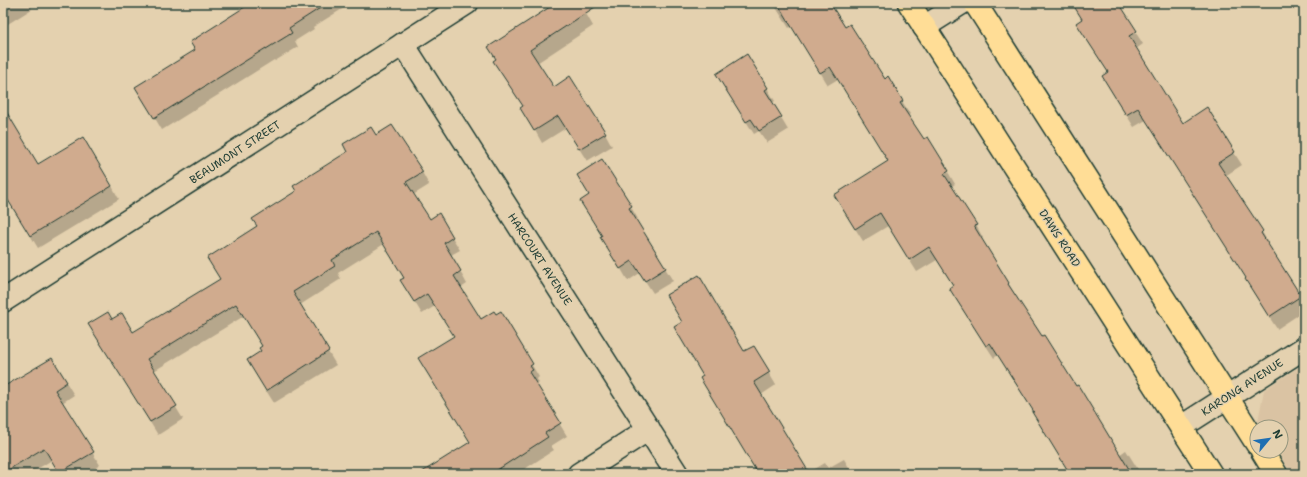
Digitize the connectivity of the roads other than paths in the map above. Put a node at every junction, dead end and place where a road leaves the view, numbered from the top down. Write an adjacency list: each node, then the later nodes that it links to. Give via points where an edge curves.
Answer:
1 (467, 3): 6 (street, BEAUMONT STREET)
2 (909, 3): 5 (main road, DAWS ROAD)
3 (962, 3): 5 (street)
4 (975, 3): 9 (main road)
5 (924, 27): 10 (main road, DAWS ROAD)
6 (403, 44): 7 (street, BEAUMONT STREET); 11 (street, HARCOURT AVENUE)
7 (3, 300)
8 (1304, 348): 9 (street, KARONG AVENUE)
9 (1227, 397): 10 (street, KARONG AVENUE); 12 (main road)
10 (1181, 427): 16 (main road, DAWS ROAD)
11 (649, 429): 14 (street); 15 (street, HARCOURT AVENUE)
12 (1249, 431)
13 (1267, 459): 17 (main road)
14 (578, 474)
15 (678, 474)
16 (1211, 474)
17 (1276, 474)

